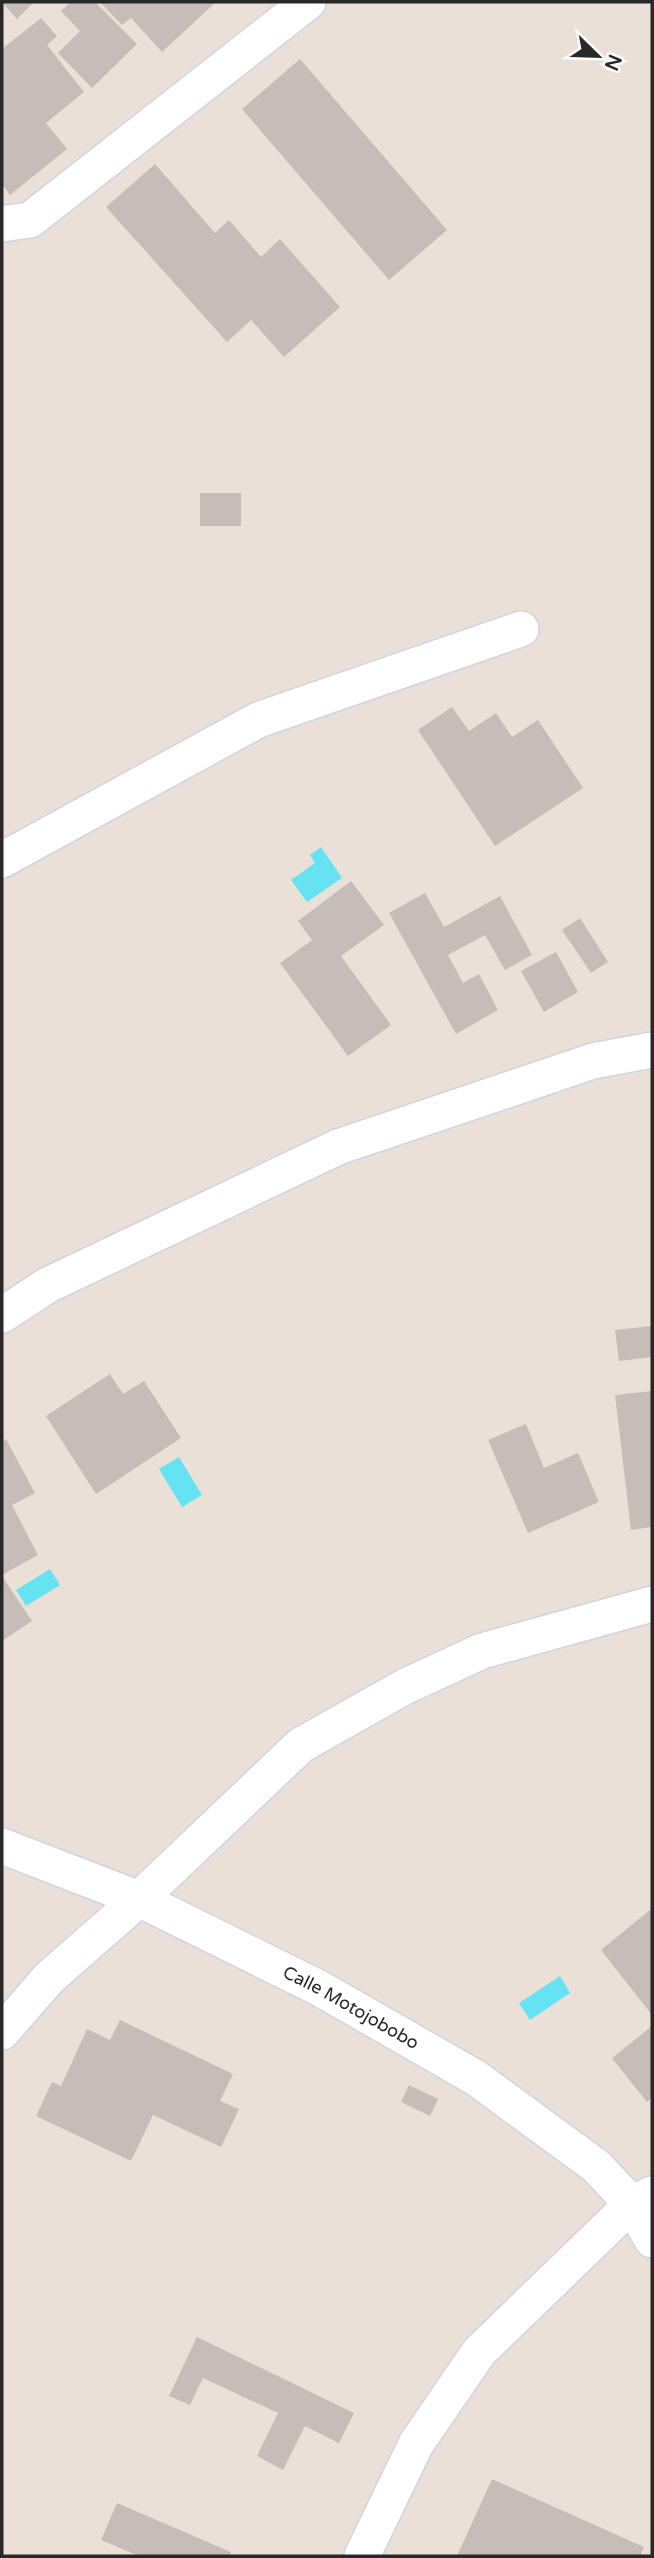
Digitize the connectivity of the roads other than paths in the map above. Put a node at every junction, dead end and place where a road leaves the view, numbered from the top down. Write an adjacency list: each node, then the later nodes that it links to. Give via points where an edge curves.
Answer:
1 (307, 2): 2 (street, via 30,219)
2 (2, 223)
3 (521, 629): 4 (street, via 258,720)
4 (2, 860)
5 (652, 1050): 6 (street, via 593,1061 338,1147 48,1285)
6 (2, 1315)
7 (652, 1604): 9 (street, via 482,1651 406,1686 302,1745)
8 (2, 1846): 9 (street, Calle Motojobobo)
9 (139, 1899): 10 (street, via 49,1978); 11 (street, Calle Motojobobo, via 319,1988 476,2078)
10 (2, 2032)
11 (642, 2199): 12 (street, Calle Motojobobo); 13 (street, via 480,2352 416,2444)
12 (652, 2240)
13 (362, 2556)

